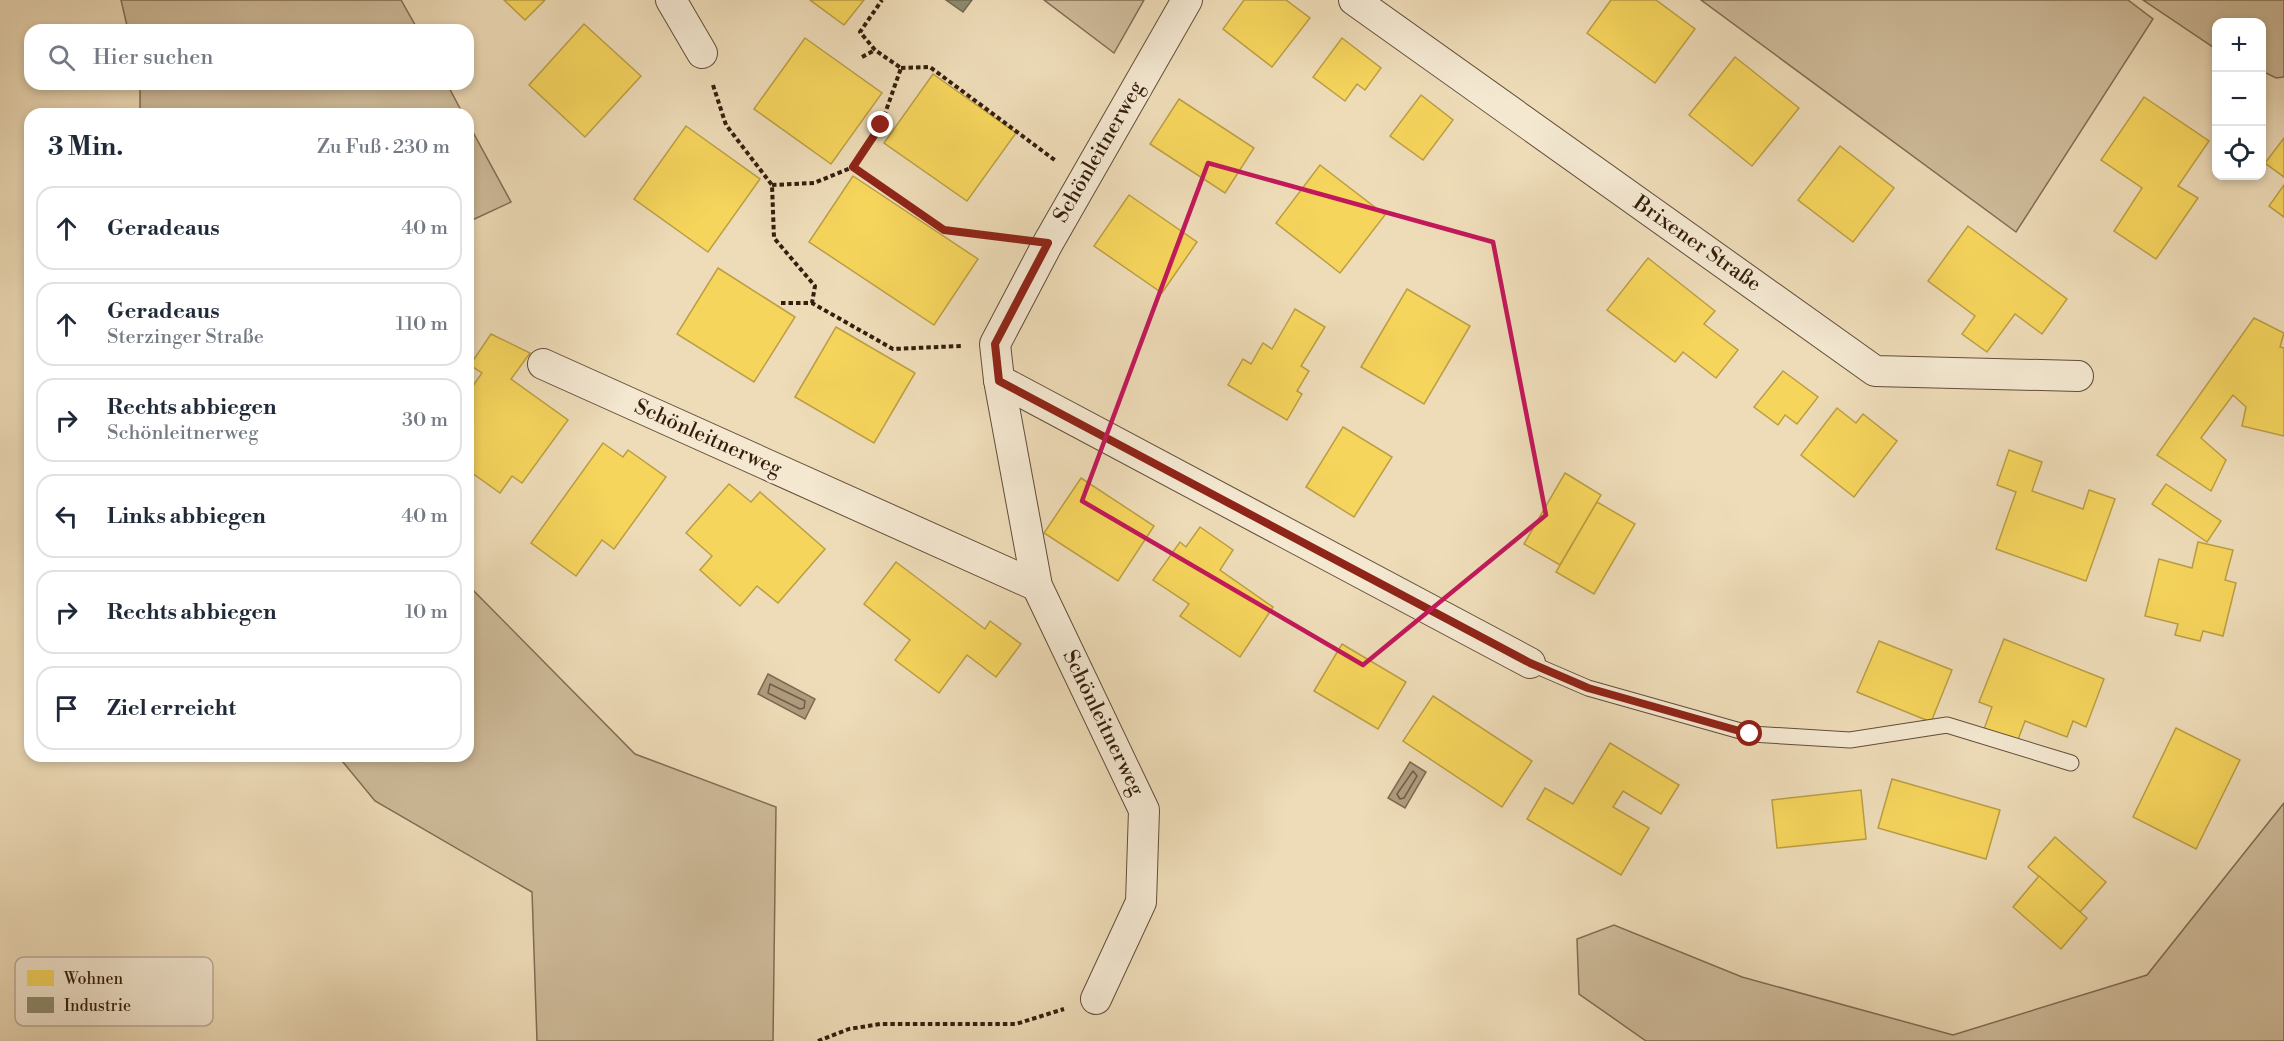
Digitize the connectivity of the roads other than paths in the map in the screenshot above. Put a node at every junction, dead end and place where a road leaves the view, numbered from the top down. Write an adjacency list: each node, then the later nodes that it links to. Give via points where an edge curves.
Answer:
1 (671, 0): 4 (street)
2 (1187, 0): 7 (street, Schönleitnerweg, via 995,344)
3 (1354, 0): 6 (street, Brixener Straße, via 1875,371)
4 (702, 53)
5 (543, 364): 8 (street, Schönleitnerweg)
6 (2078, 376)
7 (999, 381): 8 (street, Schönleitnerweg); 9 (street)
8 (1037, 586): 11 (street, Schönleitnerweg, via 1144,810 1142,902)
9 (1530, 663): 10 (lane, via 1588,688 1750,734 1850,740 1947,726)
10 (2071, 764)
11 (1096, 999)

